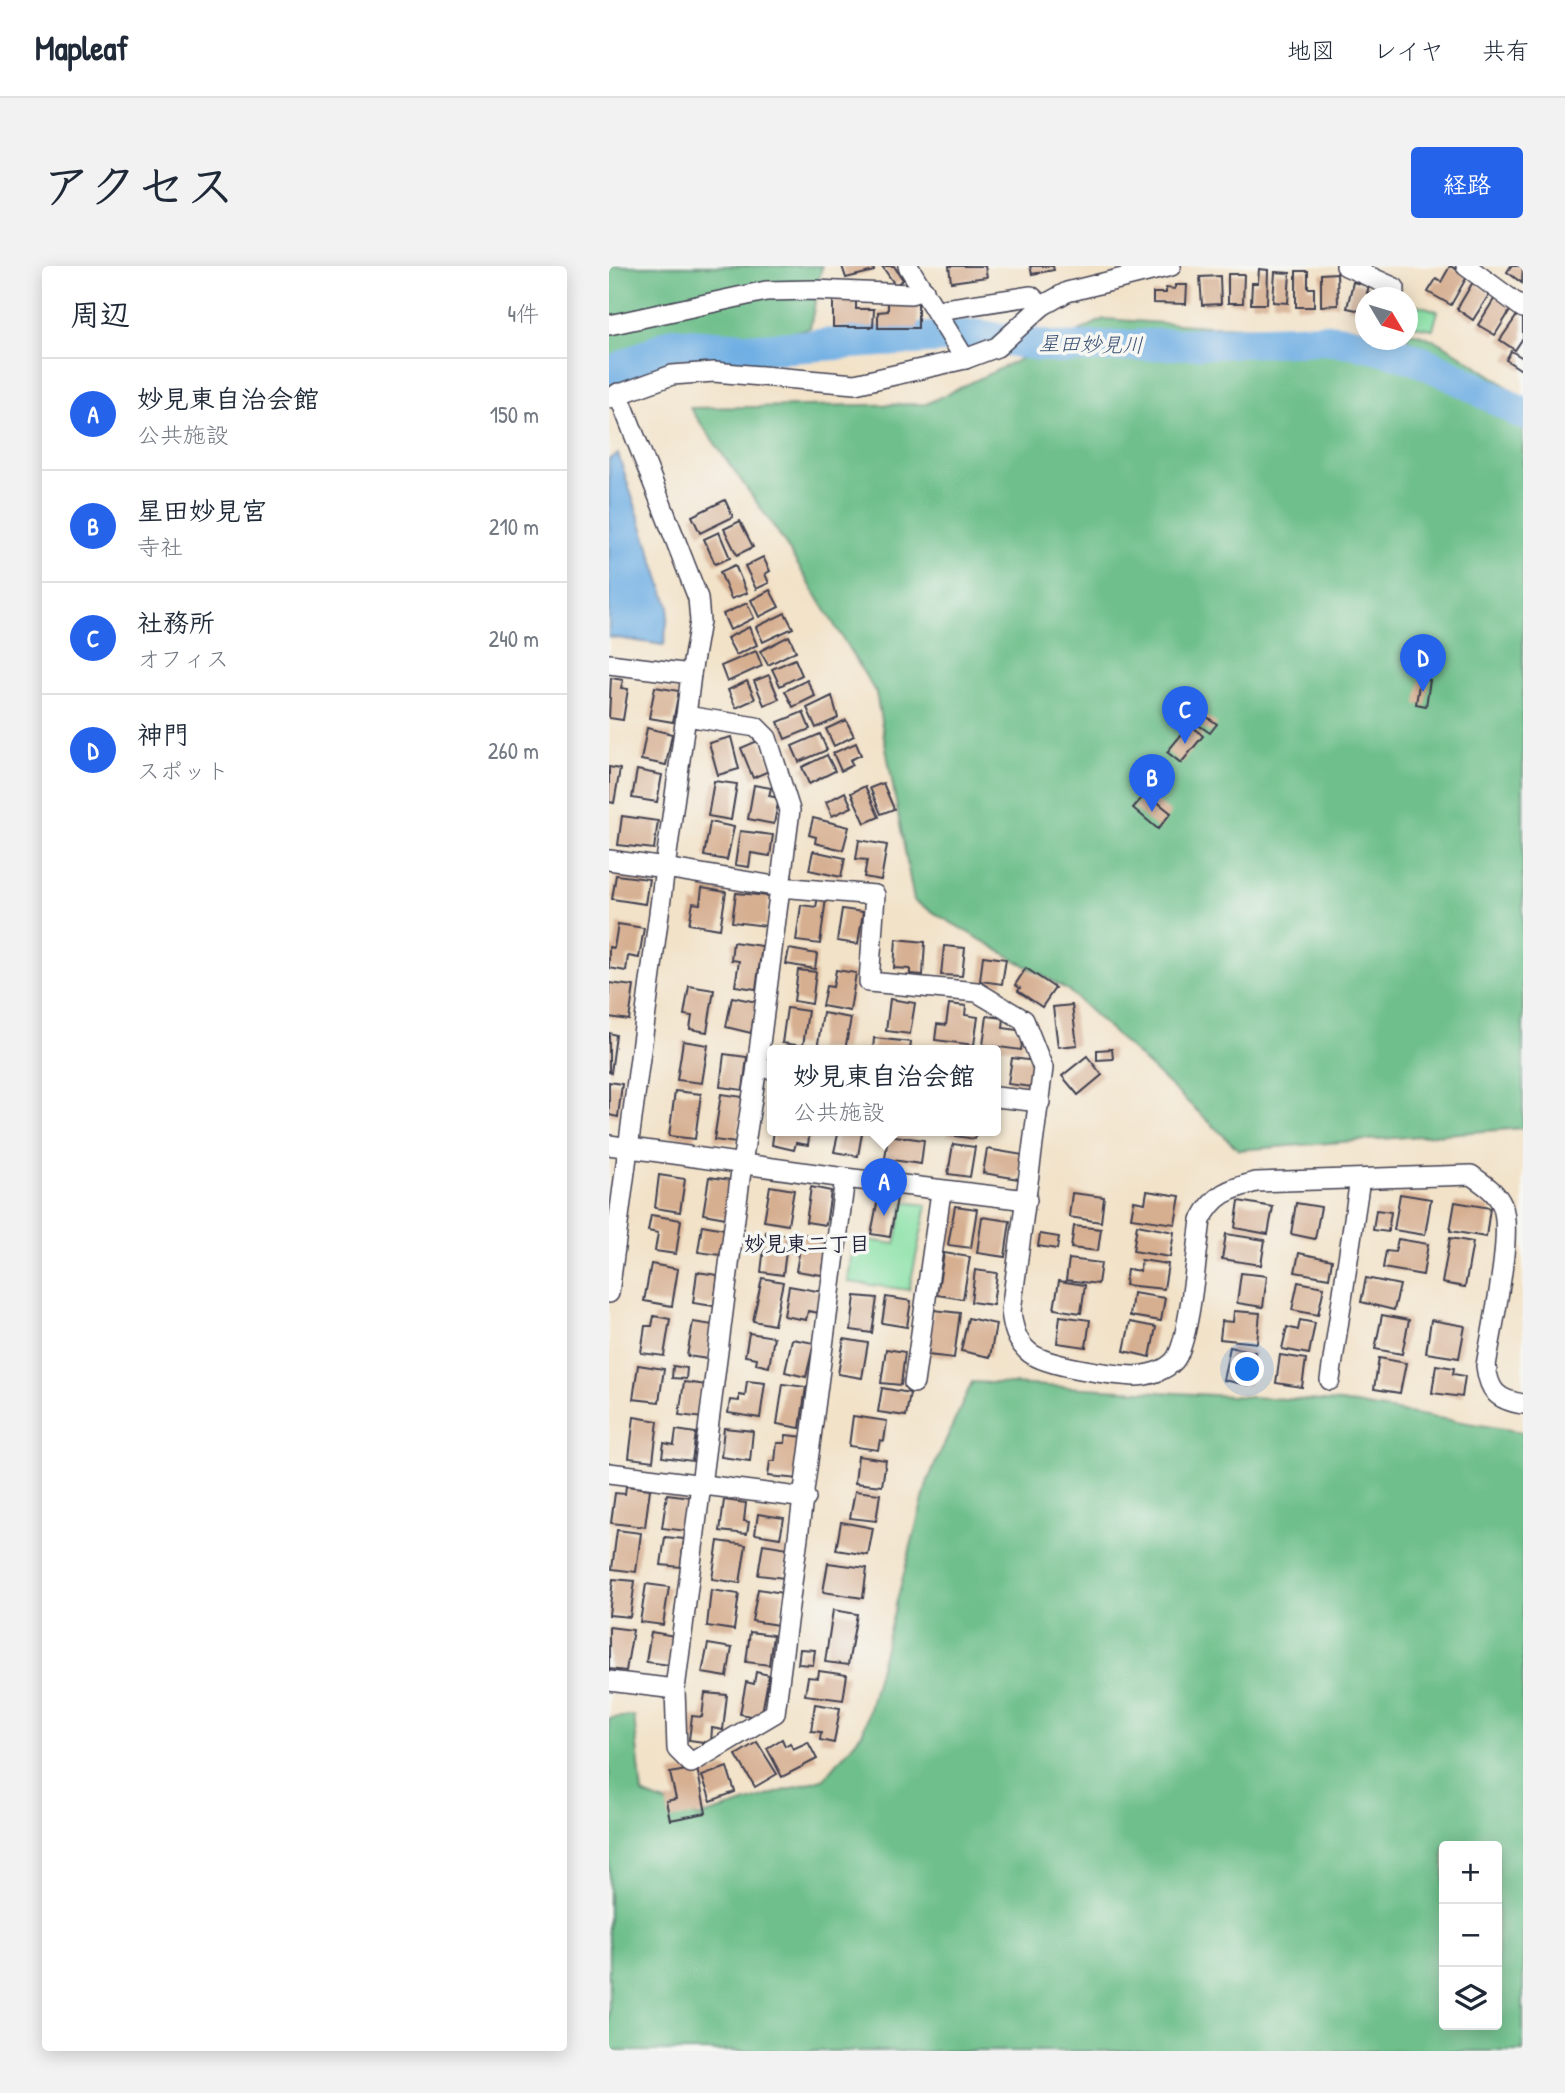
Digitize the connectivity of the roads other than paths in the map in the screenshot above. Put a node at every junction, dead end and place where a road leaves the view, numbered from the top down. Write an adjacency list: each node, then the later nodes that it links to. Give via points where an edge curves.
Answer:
1 (908, 266): 7 (street)
2 (1171, 266): 9 (street, via 1067,292)
3 (1346, 266): 6 (street)
4 (1466, 266): 5 (street)
5 (1490, 273): 8 (street)
6 (1393, 287)
7 (925, 290): 10 (street); 11 (street, via 911,294 766,291)
8 (1520, 301)
9 (1042, 306): 10 (street, via 1031,296); 12 (street, via 997,347)
10 (942, 317): 12 (street)
11 (609, 325)
12 (962, 352): 13 (street, via 855,384 714,372 672,375)
13 (614, 395): 15 (street, via 698,598 701,621)
14 (609, 664): 15 (street)
15 (691, 674): 16 (street)
16 (686, 716): 18 (street); 19 (street, via 756,727 767,738 790,810)
17 (609, 860): 18 (street)
18 (665, 867): 19 (street); 23 (street)
19 (780, 887): 20 (street); 22 (street, via 875,895 869,982 977,992 1024,1020 1043,1068)
20 (765, 1068): 24 (street)
21 (1001, 1098): 22 (street)
22 (1040, 1102): 28 (street)
23 (618, 1146): 24 (street); 29 (street)
24 (742, 1163): 25 (street); 34 (street)
25 (845, 1178): 27 (street); 35 (street)
26 (1360, 1179): 28 (street, via 1256,1182 1226,1189 1210,1203 1201,1220 1180,1350 1175,1361 1159,1371 1136,1376 1047,1363 1028,1352 1014,1332 1011,1311); 30 (street); 32 (street, via 1471,1175 1491,1189 1502,1205 1505,1233 1486,1366 1488,1384 1500,1397)
27 (941, 1192): 28 (street); 31 (street)
28 (1027, 1200)
29 (609, 1293)
30 (1330, 1380)
31 (914, 1383)
32 (1523, 1404)
33 (609, 1473): 34 (street)
34 (703, 1484): 35 (street); 37 (street)
35 (806, 1498): 37 (street, via 775,1713 691,1763 677,1749)
36 (609, 1681): 37 (street)
37 (675, 1689)

